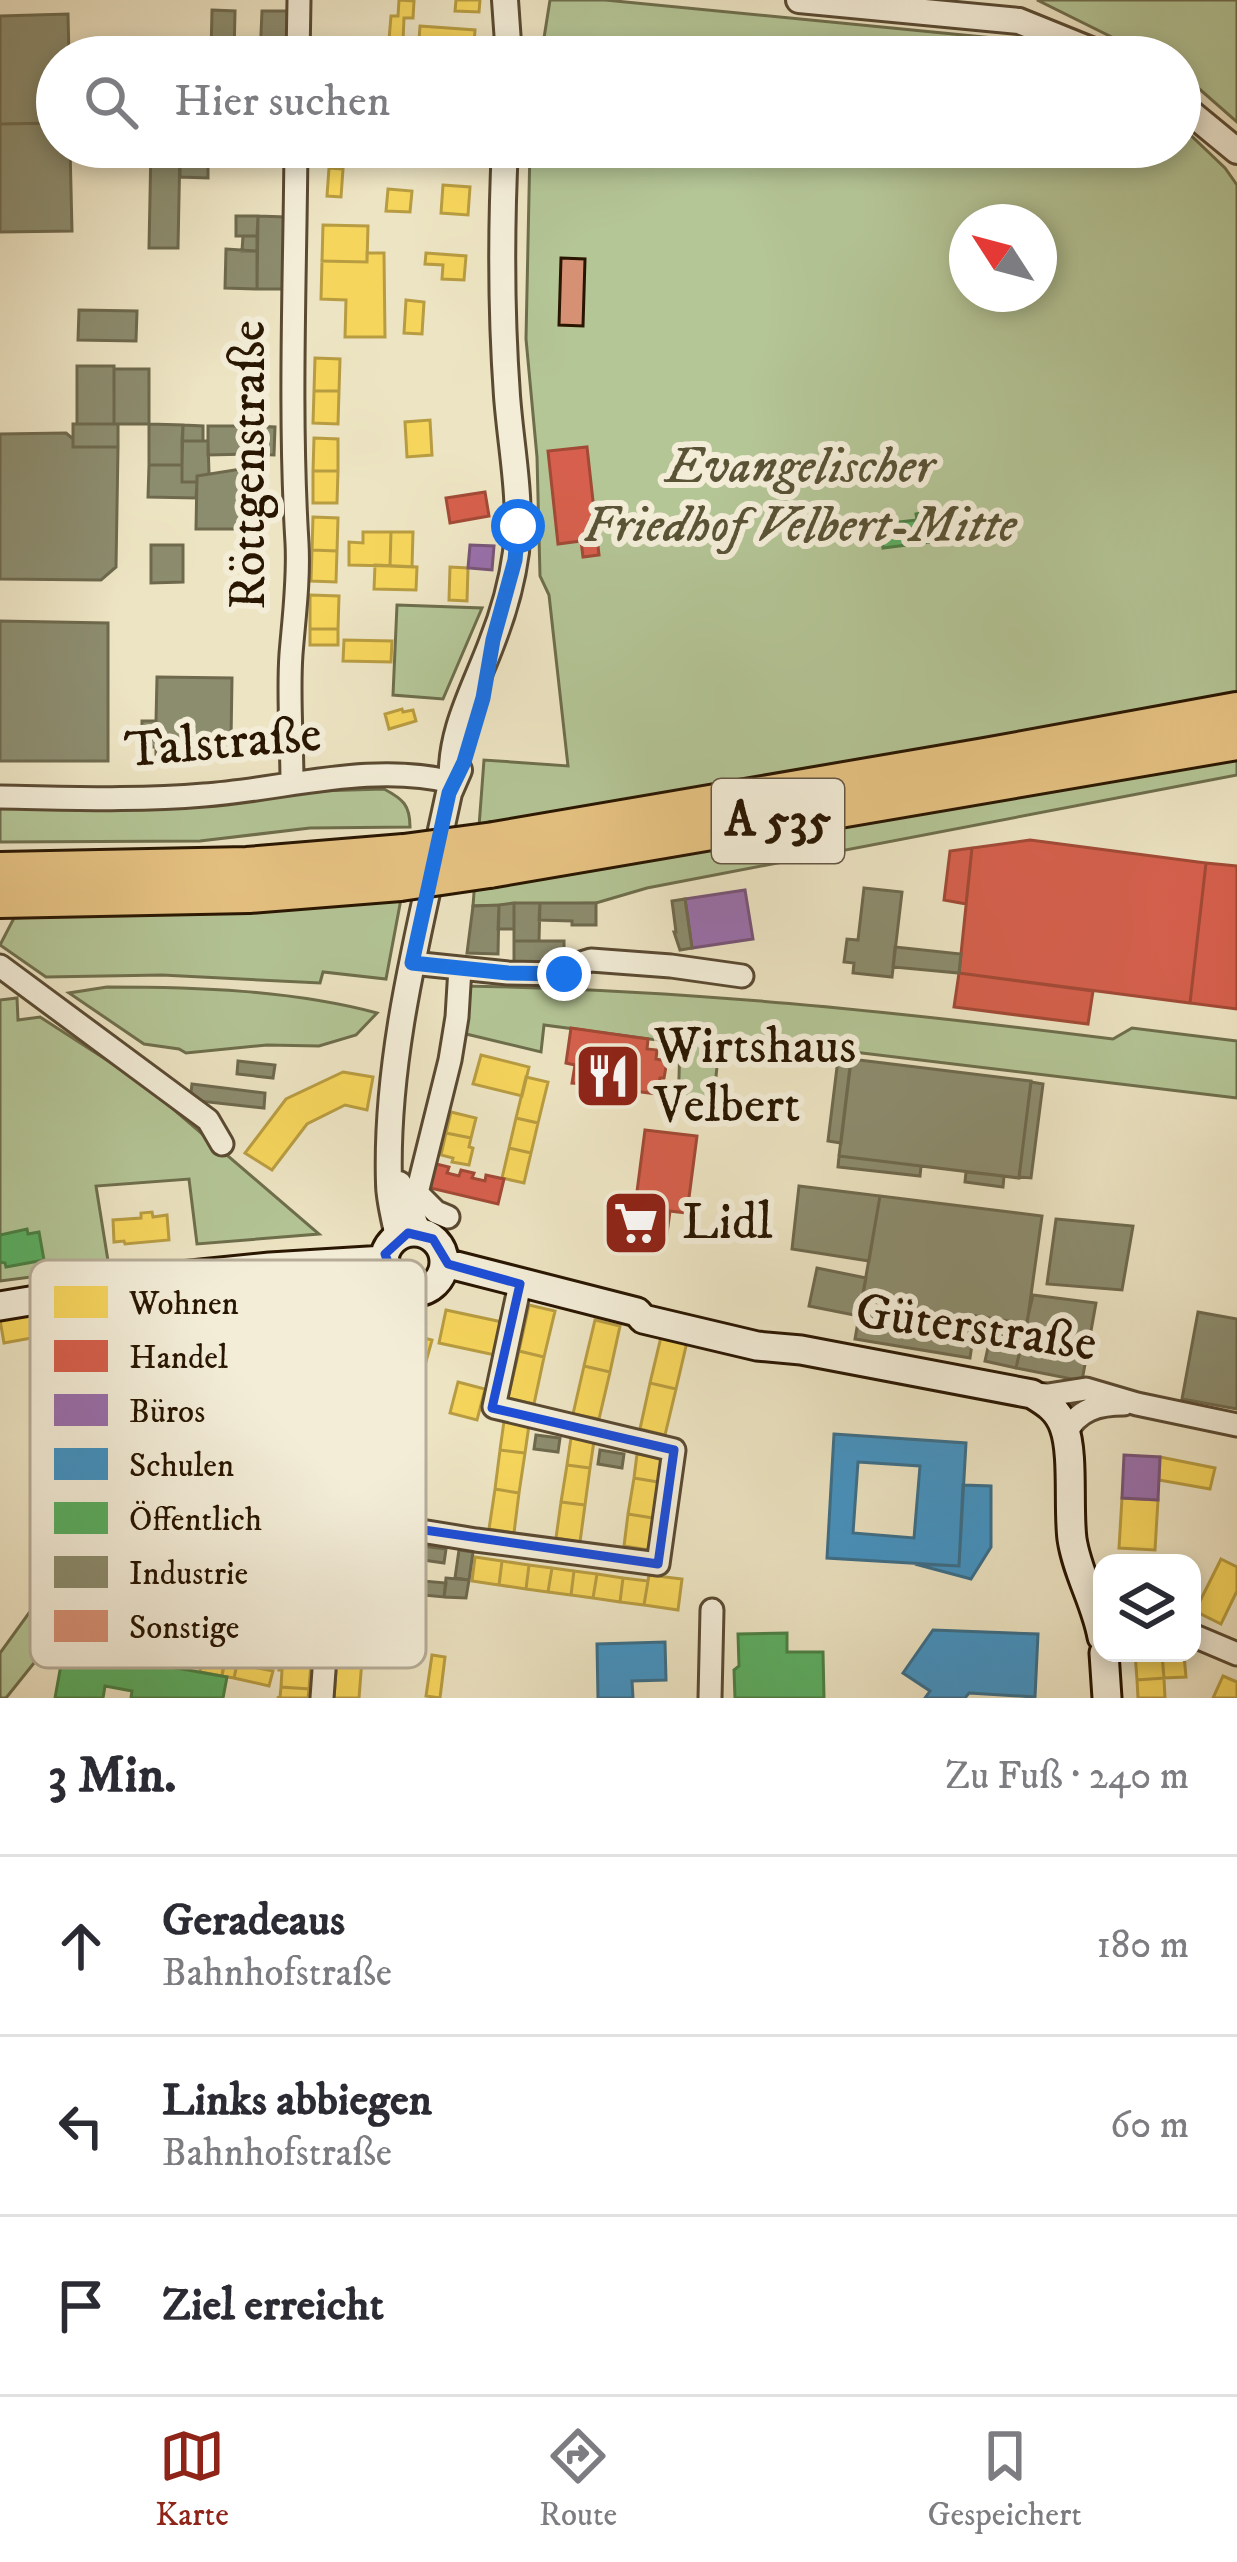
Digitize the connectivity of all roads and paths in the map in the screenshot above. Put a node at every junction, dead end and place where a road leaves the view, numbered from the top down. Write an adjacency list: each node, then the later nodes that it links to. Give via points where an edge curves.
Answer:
1 (299, 0): 5 (street)
2 (505, 0): 6 (street)
3 (523, 0): 7 (street)
4 (799, 0): 8 (street, via 1019,21)
5 (298, 36)
6 (508, 36)
7 (514, 36)
8 (1056, 36)
9 (1201, 121): 10 (street)
10 (1237, 151)
11 (296, 168): 16 (street, Röttgenstraße)
12 (505, 168): 15 (street, via 504,346 518,526 483,698)
13 (1237, 711): 18 (highway, A 535)
14 (1237, 742): 18 (highway, A 535)
15 (452, 782): 16 (street, Talstraße, via 408,774); 22 (street)
16 (292, 783): 17 (street, Talstraße, via 160,798)
17 (0, 797)
18 (492, 855): 19 (highway, A 535, bridge)
19 (402, 868): 20 (highway, A 535); 21 (highway, A 535, via 249,894)
20 (0, 872)
21 (13, 899)
22 (412, 963): 24 (street); 28 (street, via 391,1134)
23 (0, 966): 26 (street, via 208,1120)
24 (460, 968): 25 (street, via 564,974 591,960); 27 (street, via 449,1060 417,1193)
25 (742, 976)
26 (222, 1144)
27 (448, 1217)
28 (400, 1244): 29 (main road); 30 (main road); 31 (main road, via 438,1244)
29 (310, 1260)
30 (396, 1260)
31 (445, 1264): 32 (main road, Güterstraße); 33 (main road)
32 (520, 1284): 36 (main road, Güterstraße, via 757,1346); 40 (street, via 494,1407 674,1450 658,1564)
33 (426, 1288)
34 (30, 1301): 35 (main road)
35 (0, 1306)
36 (1032, 1394): 37 (street, Güterstraße, via 1086,1389); 39 (main road, via 1055,1410)
37 (1137, 1404): 38 (street, Güterstraße); 39 (street, Güterstraße, via 1089,1410)
38 (1237, 1425)
39 (1066, 1433): 41 (main road)
40 (426, 1532)
41 (1078, 1565): 42 (street); 43 (main road)
42 (1093, 1579)
43 (1093, 1603)
44 (712, 1610): 50 (street)
45 (1201, 1639): 46 (street)
46 (1237, 1654)
47 (1105, 1662): 51 (main road)
48 (324, 1668): 49 (street)
49 (322, 1698)
50 (710, 1698)
51 (1107, 1698)

